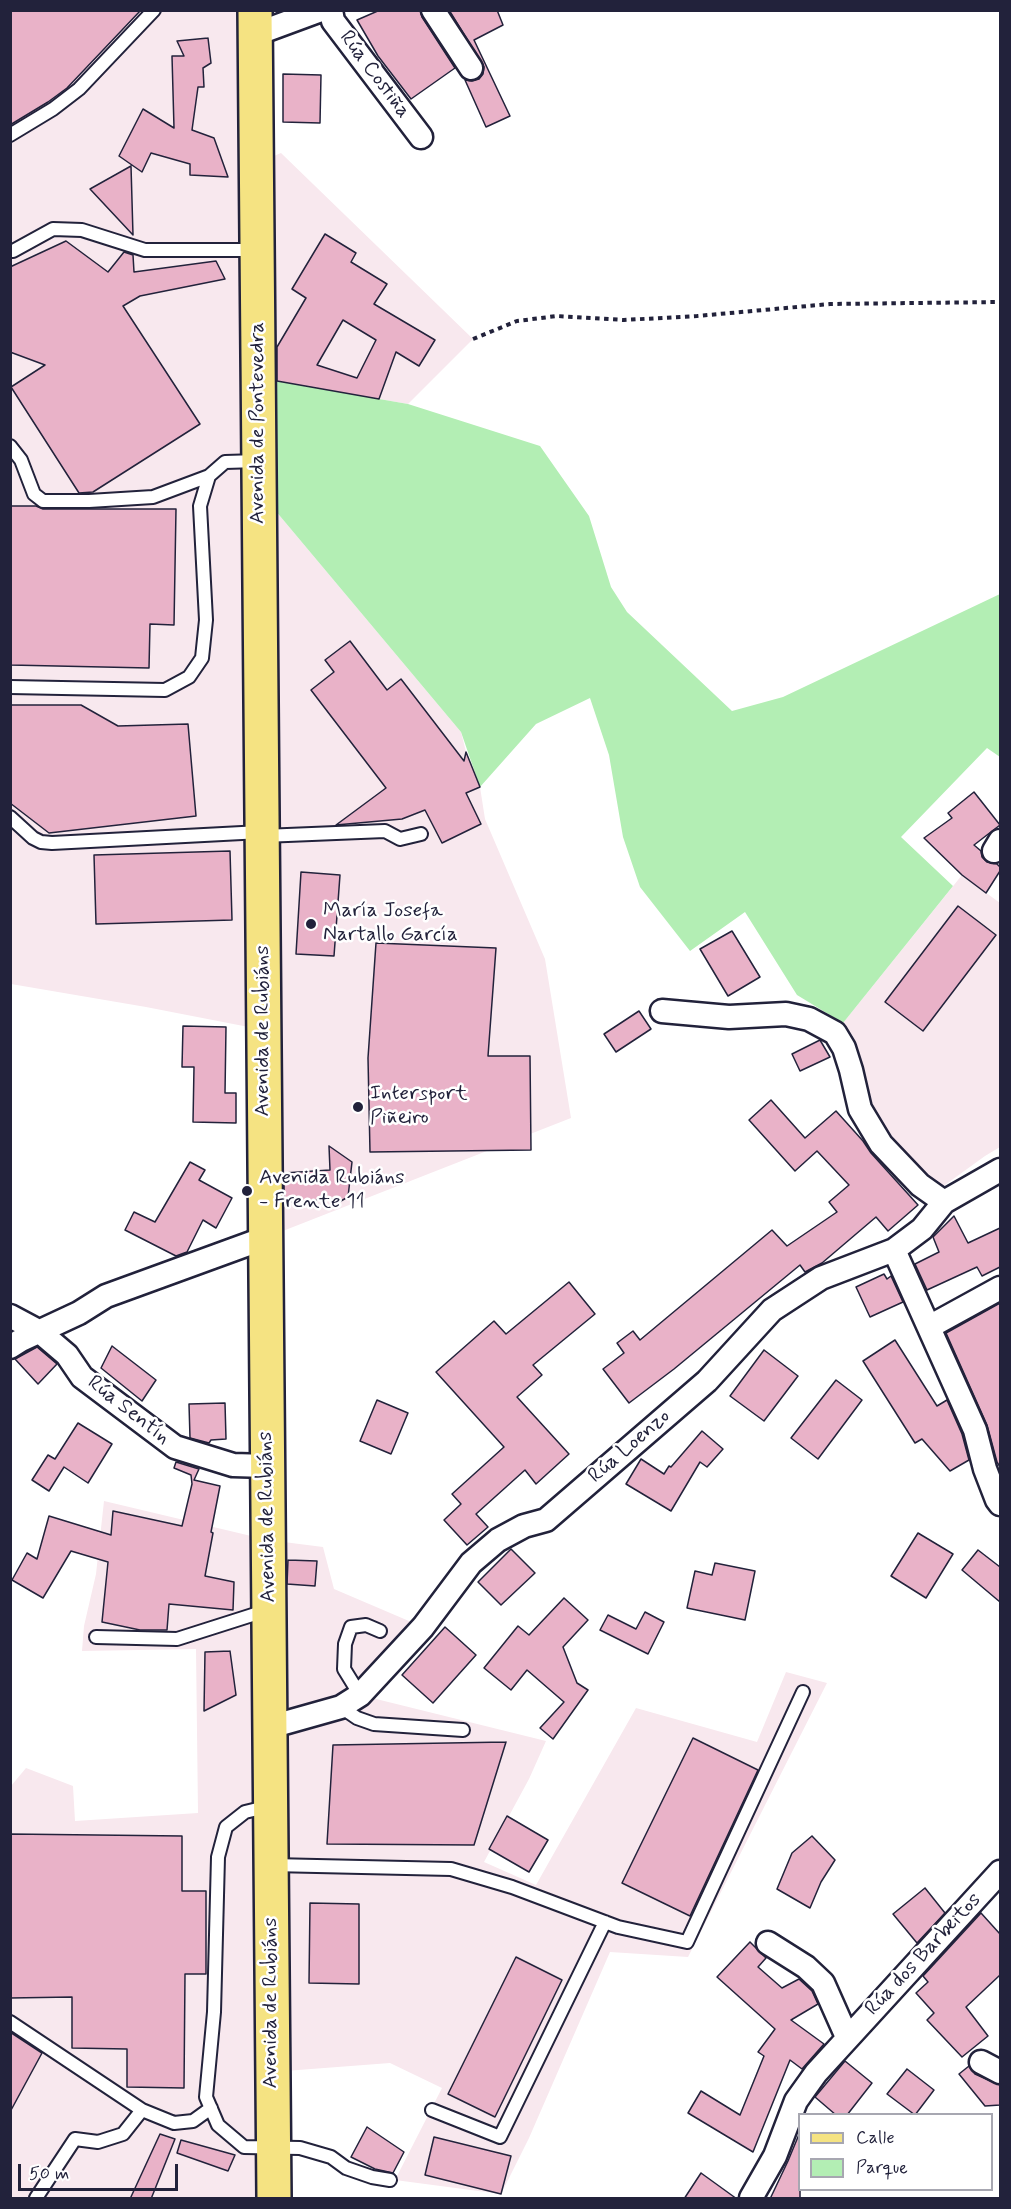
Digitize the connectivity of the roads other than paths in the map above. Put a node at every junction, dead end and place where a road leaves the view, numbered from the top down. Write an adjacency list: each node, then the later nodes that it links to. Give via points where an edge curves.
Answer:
1 (154, 10): 7 (lane, via 79,89)
2 (321, 10): 5 (street)
3 (331, 10): 8 (street, Rúa Costiña, via 333,21)
4 (433, 10): 6 (street)
5 (255, 22): 9 (main road, Avenida de Pontevedra)
6 (471, 68)
7 (10, 135)
8 (421, 137)
9 (257, 250): 10 (lane, via 145,250 82,230 53,229); 12 (main road, Avenida de Pontevedra)
10 (13, 251)
11 (10, 446): 13 (lane, via 21,460 34,494 43,501 153,497)
12 (259, 461): 13 (lane, via 225,462); 16 (main road, Avenida de Pontevedra)
13 (209, 476): 14 (lane, via 200,506 206,620 202,658 189,677 165,690)
14 (10, 687)
15 (10, 817): 16 (lane, via 33,838 52,843)
16 (262, 834): 17 (lane, via 385,831 400,839); 21 (main road, Avenida de Rubiáns)
17 (421, 834)
18 (662, 1011): 20 (street, via 729,1017 786,1014 809,1019 835,1033 844,1048 860,1109 881,1144 920,1185)
19 (1000, 1170): 20 (street, Rúa Loenzo)
20 (944, 1202): 22 (street, Rúa Loenzo, via 922,1229)
21 (266, 1238): 26 (street, via 106,1296); 28 (main road, Avenida de Rubiáns)
22 (894, 1250): 25 (street); 34 (street, Rúa Loenzo, via 821,1278 772,1310 707,1381 546,1520 498,1540 471,1563 423,1627)
23 (1000, 1288): 25 (street)
24 (10, 1316): 26 (street, Rúa Sentín)
25 (929, 1327): 29 (street, via 975,1430)
26 (40, 1332): 27 (street); 28 (street, Rúa Sentín, via 67,1355 82,1377 175,1447 233,1465)
27 (10, 1347)
28 (267, 1466): 30 (main road, Avenida de Rubiáns)
29 (1000, 1504)
30 (269, 1610): 32 (lane, via 177,1639); 35 (main road, Avenida de Rubiáns)
31 (380, 1631): 34 (lane, via 366,1625 351,1628 345,1644 344,1668)
32 (96, 1636)
33 (803, 1692): 40 (lane, via 687,1942)
34 (350, 1701): 35 (street); 36 (lane, via 357,1718 374,1724)
35 (270, 1727): 37 (main road, Avenida de Rubiáns)
36 (463, 1730)
37 (270, 1806): 38 (main road, Avenida de Rubiáns); 44 (lane, via 245,1812 226,1827 218,1857 214,2012 206,2097)
38 (271, 1865): 40 (lane, via 451,1869); 47 (main road, Avenida de Rubiáns)
39 (1000, 1872): 43 (street, Rúa dos Barbeitos)
40 (605, 1922): 46 (lane, via 500,2137)
41 (768, 1943): 43 (street, Rúa dos Barbeitos, via 823,1983)
42 (10, 2022): 45 (lane)
43 (847, 2037): 51 (street, Rúa dos Barbeitos, via 796,2101 775,2156)
44 (211, 2108): 45 (lane, via 193,2121 174,2123); 47 (lane, via 218,2125 244,2147)
45 (142, 2110): 49 (lane, via 123,2134 98,2142 75,2139)
46 (432, 2110)
47 (273, 2148): 48 (lane, via 300,2148 330,2157 346,2168); 50 (main road, Avenida de Rubiáns)
48 (390, 2180)
49 (36, 2199)
50 (274, 2199)
51 (751, 2199)

